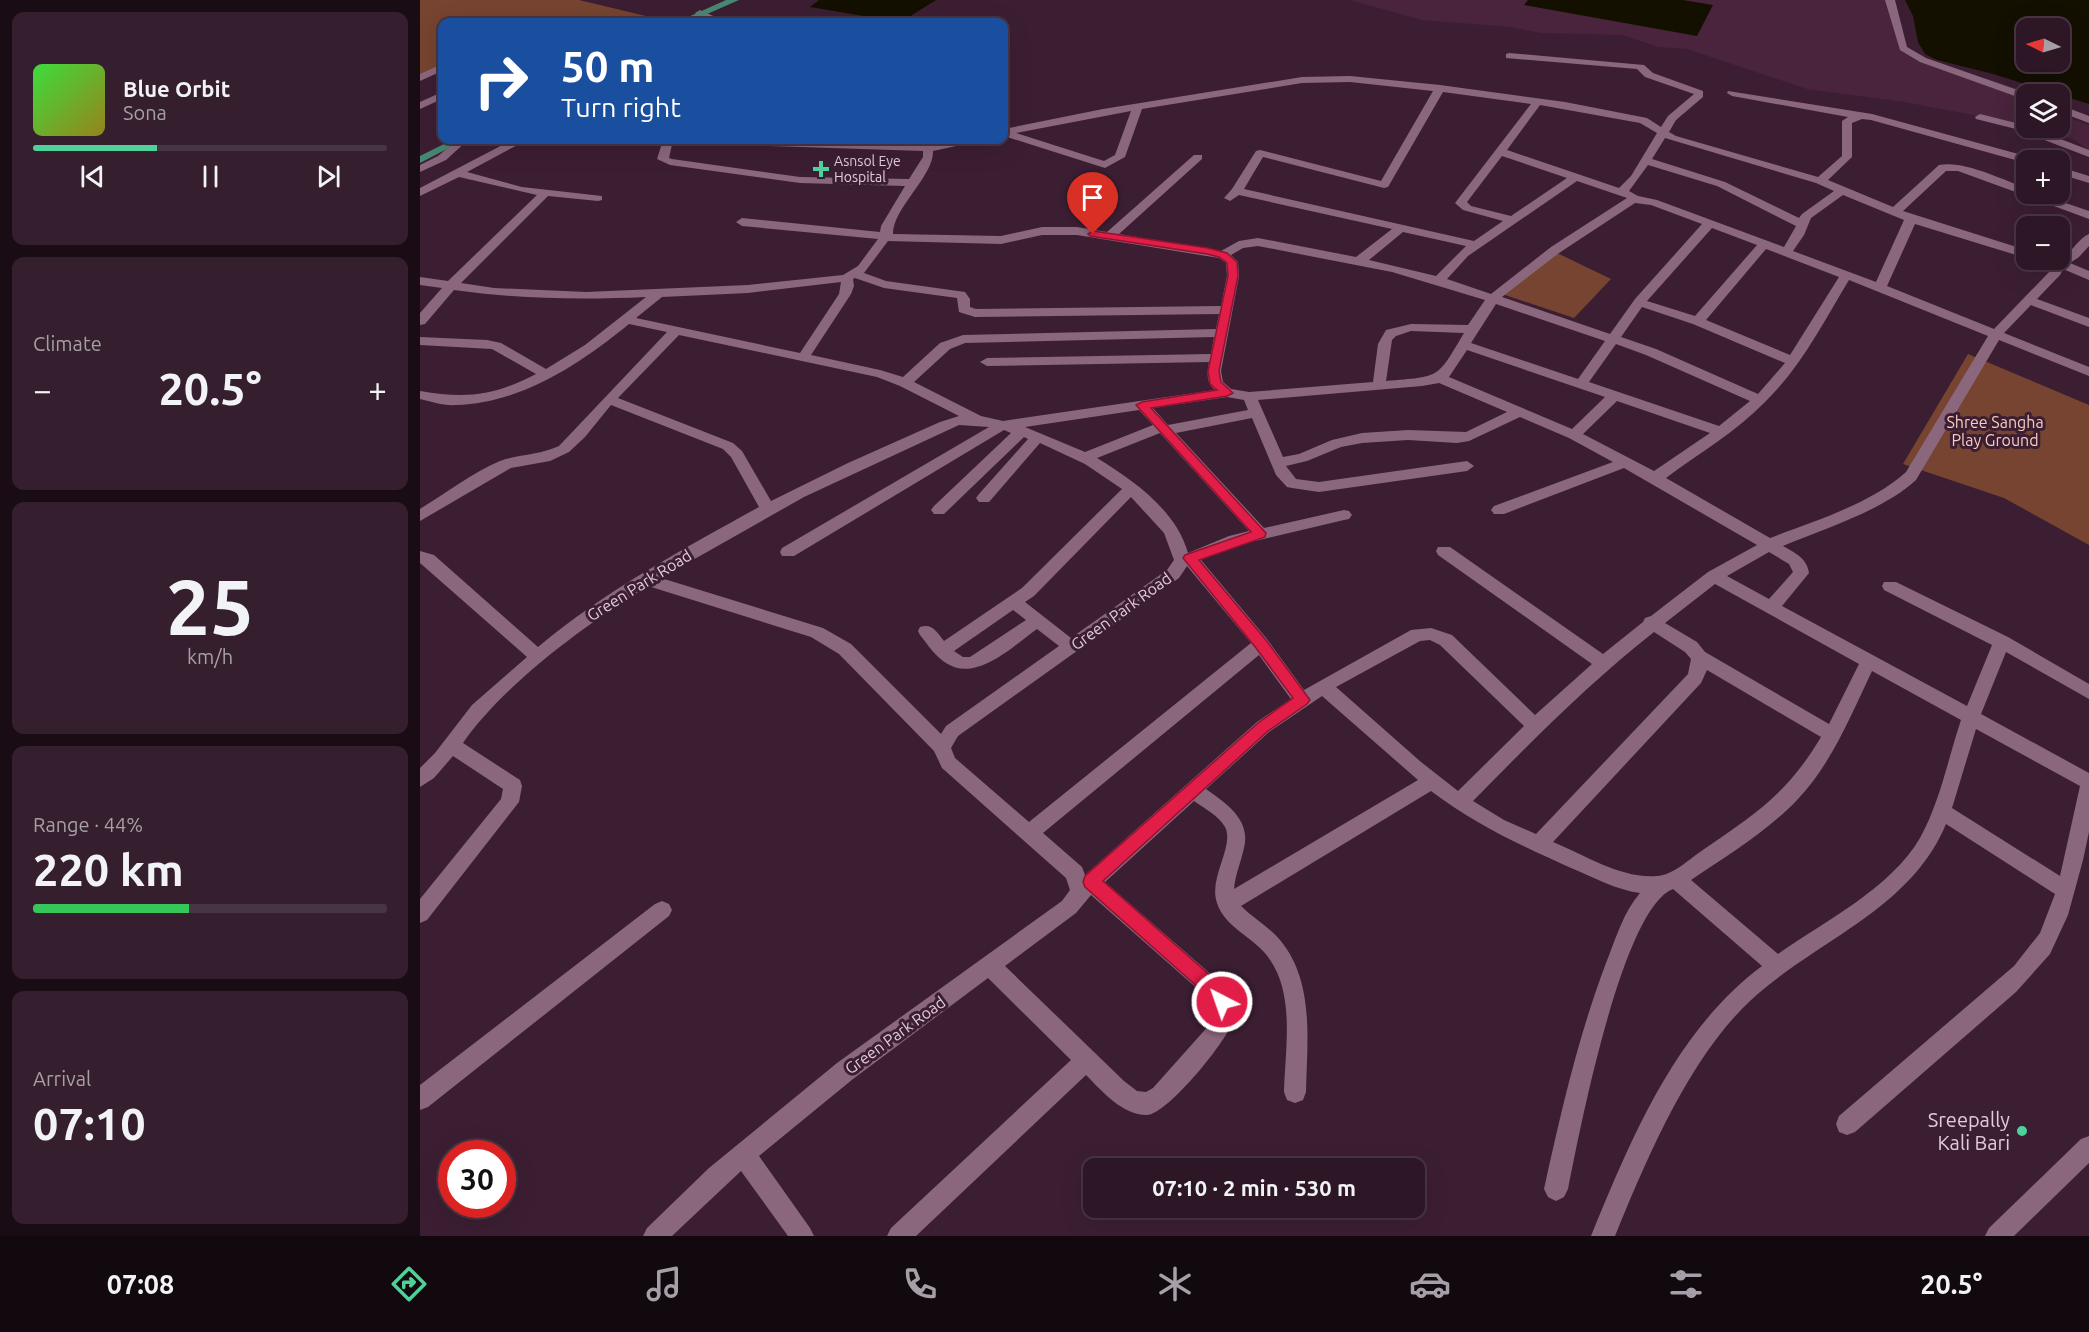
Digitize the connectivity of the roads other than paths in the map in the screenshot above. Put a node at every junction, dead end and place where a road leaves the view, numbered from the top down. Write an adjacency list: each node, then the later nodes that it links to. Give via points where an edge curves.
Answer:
1 (715, 0): 4 (main road)
2 (734, 0): 4 (main road)
3 (1890, 0): 12 (street, via 1903,48 1923,60)
4 (700, 13): 5 (main road); 6 (street)
5 (690, 18)
6 (710, 18)
7 (1509, 56): 23 (street, via 1640,67 1648,75 1698,92)
8 (438, 69): 9 (street)
9 (420, 78)
10 (1440, 88): 14 (street); 17 (street, via 1312,79); 60 (street, via 1384,185 1260,153 1233,195)
11 (1732, 93): 19 (street, via 1826,105)
12 (2016, 93)
13 (438, 97): 16 (street)
14 (1538, 101): 23 (street, via 1643,120); 31 (street)
15 (1875, 105): 19 (street)
16 (420, 106)
17 (1138, 106): 22 (street); 24 (street, via 1120,157 1105,165)
18 (2070, 112): 21 (street)
19 (1867, 117): 34 (street); 42 (street, via 1847,121 1847,157)
20 (1980, 117): 32 (street, via 2020,127)
21 (2089, 120)
22 (1008, 131)
23 (1662, 132): 35 (street); 42 (street, via 1684,142)
24 (1008, 133)
25 (457, 144): 36 (street, via 442,158)
26 (511, 144): 37 (street)
27 (667, 144): 44 (street, via 662,156 670,162 800,180)
28 (862, 144): 30 (street)
29 (952, 144): 30 (street)
30 (928, 149): 44 (street, via 928,157)
31 (1499, 151): 40 (street); 56 (street, via 1461,203)
32 (2089, 154)
33 (1198, 157): 62 (street)
34 (2016, 157)
35 (1646, 161): 47 (street); 59 (street, via 1721,184)
36 (420, 162)
37 (457, 173): 43 (street); 49 (street)
38 (2070, 173): 41 (street)
39 (420, 177): 43 (street)
40 (1574, 178): 47 (street); 56 (street)
41 (2089, 180)
42 (1820, 181): 46 (street)
43 (439, 183): 48 (street)
44 (914, 183): 61 (street, via 887,226)
45 (2016, 189): 53 (street, via 1959,168 1943,167)
46 (1842, 190): 53 (street); 59 (street, via 1811,210)
47 (1622, 192): 51 (street)
48 (420, 193)
49 (545, 193): 50 (street); 78 (street)
50 (598, 198)
51 (1642, 199): 58 (street); 81 (street, via 1626,202 1555,250)
52 (2058, 204): 54 (street)
53 (1895, 212): 55 (street)
54 (2089, 215)
55 (1911, 219): 66 (street); 79 (street)
56 (1514, 220): 65 (street)
57 (742, 222): 61 (street)
58 (1710, 223): 64 (street); 83 (street)
59 (1801, 224): 67 (street)
60 (1401, 228): 65 (street); 70 (street)
61 (886, 236): 62 (street, via 1001,240 1056,230); 74 (street)
62 (1110, 236): 68 (street)
63 (2089, 238): 69 (street)
64 (1764, 244): 67 (street); 88 (street)
65 (1477, 245): 76 (street)
66 (2016, 251)
67 (1786, 252): 73 (street)
68 (1223, 255): 70 (street, via 1246,242); 85 (street, via 1232,262 1233,276)
69 (2070, 260)
70 (1358, 262): 76 (street)
71 (2070, 267): 75 (street)
72 (2057, 270): 82 (street)
73 (1846, 275): 79 (street); 99 (street)
74 (851, 276): 80 (street, via 748,289); 85 (street, via 961,295 964,309 975,313); 97 (street, via 845,294)
75 (2089, 276)
76 (1438, 280): 81 (street)
77 (420, 281): 78 (street)
78 (450, 287): 80 (street, via 544,294); 84 (street)
79 (1880, 288): 93 (street)
80 (657, 294): 86 (street)
81 (1492, 300): 90 (street); 94 (street)
82 (2029, 300): 89 (street); 93 (street)
83 (1639, 302): 88 (street); 94 (street)
84 (426, 307): 87 (street)
85 (1226, 310): 92 (street)
86 (627, 320): 91 (street); 102 (street, via 580,355)
87 (420, 321)
88 (1698, 321): 99 (street)
89 (2089, 323)
90 (1472, 329): 96 (street); 105 (street, via 1404,327 1393,331 1387,337)
91 (676, 331): 97 (street); 111 (street)
92 (1221, 333): 98 (street); 104 (street, via 963,339 945,346)
93 (1996, 334): 101 (street); 135 (street, via 1911,476 1898,488 1848,514)
94 (1613, 339): 106 (street); 112 (street)
95 (420, 341): 102 (street, via 496,346)
96 (1464, 345): 103 (street); 106 (street)
97 (803, 358): 104 (street)
98 (1216, 358): 100 (street); 107 (street, via 1216,384)
99 (1791, 361): 112 (street)
100 (987, 362)
101 (2089, 372)
102 (544, 374): 108 (street, via 478,399 455,401)
103 (1440, 378): 105 (street); 114 (street)
104 (905, 383): 116 (street)
105 (1379, 385): 109 (street)
106 (1580, 385): 110 (street)
107 (1227, 393): 109 (street); 113 (street)
108 (420, 395)
109 (1249, 396): 115 (street)
110 (1614, 396): 119 (street); 121 (street)
111 (609, 399): 129 (street, via 728,446 737,454); 133 (street, via 564,449 490,472)
112 (1760, 400): 119 (street)
113 (1142, 405): 117 (street); 118 (street)
114 (1519, 412): 121 (street); 124 (street, via 1469,436 1362,438)
115 (1256, 413): 118 (street); 124 (street)
116 (982, 422): 117 (street, Green Park Road); 129 (street, Green Park Road, via 964,420 947,425 829,477)
117 (1001, 426): 120 (street, Green Park Road); 137 (street)
118 (1164, 428): 122 (street); 134 (street)
119 (1719, 431): 126 (street)
120 (1029, 435): 122 (street, Green Park Road); 128 (street); 130 (street)
121 (1574, 435): 123 (street)
122 (1084, 458): 127 (street, Green Park Road)
123 (1626, 462): 126 (street); 131 (street)
124 (1277, 463): 125 (street, via 1292,483 1319,487)
125 (1467, 466)
126 (1655, 478): 135 (street)
127 (1131, 489): 139 (street, Green Park Road, via 1172,533); 143 (street)
128 (984, 498)
129 (768, 509): 141 (street, Green Park Road)
130 (939, 510)
131 (1499, 510)
132 (1344, 515): 134 (street)
133 (420, 516)
134 (1260, 533): 139 (street)
135 (1771, 544): 140 (street); 144 (street, via 1796,560 1801,573)
136 (1444, 551): 155 (street)
137 (788, 552)
138 (420, 557): 152 (street, via 428,559)
139 (1186, 560): 149 (street); 150 (street, Green Park Road, via 1173,574)
140 (1714, 576): 144 (street); 146 (street)
141 (645, 579): 152 (street, Green Park Road, via 564,633); 163 (street, via 832,639)
142 (1890, 586): 148 (street)
143 (1015, 603): 145 (street); 151 (street)
144 (1771, 608): 154 (street)
145 (1037, 621): 150 (street); 151 (street, via 974,663 959,664)
146 (1652, 622): 153 (street, via 1691,647); 155 (street)
147 (926, 631): 151 (street)
148 (2002, 642): 157 (street); 159 (street)
149 (1261, 644): 158 (street); 170 (street)
150 (1071, 647): 163 (street, Green Park Road, via 952,731)
151 (943, 650)
152 (538, 657): 162 (street, Green Park Road, via 472,717)
153 (1699, 657): 161 (street); 171 (street, via 1695,678)
154 (1869, 661): 159 (street); 161 (street)
155 (1604, 663): 160 (street)
156 (1323, 686): 158 (street, Green Park Road); 160 (street, Green Park Road, via 1404,641 1431,634 1446,640); 165 (street)
157 (2089, 692)
158 (1302, 700): 167 (street, Green Park Road, via 1263,727)
159 (1971, 717): 166 (street); 169 (street)
160 (1535, 726): 168 (street)
161 (1831, 734): 172 (street, via 1799,785 1776,809)
162 (452, 746): 164 (street, Green Park Road); 177 (street, via 513,786 510,802)
163 (942, 747): 170 (street, via 948,763)
164 (420, 779)
165 (1432, 781): 168 (street); 175 (street)
166 (2089, 784): 174 (street)
167 (1193, 790): 173 (street, Green Park Road); 175 (street, via 1233,823 1237,835 1224,875)
168 (1459, 802): 171 (street)
169 (1941, 811): 174 (street); 179 (street, via 1928,840 1897,879)
170 (1029, 833): 173 (street)
171 (1539, 844): 172 (street, via 1616,878 1641,885)
172 (1667, 882): 179 (street); 186 (street, via 1635,914 1599,1010 1574,1098)
173 (1086, 887): 178 (street, Green Park Road, via 1069,907); 180 (street, via 1215,991 1224,1016 1219,1030 1176,1080 1148,1104 1133,1101 1116,1089)
174 (2065, 890): 183 (street, via 2051,932 2033,961)
175 (1227, 904): 181 (street, via 1273,946 1292,982)
176 (662, 910): 182 (street)
177 (420, 914)
178 (990, 966): 180 (street); 185 (street, Green Park Road, via 845,1071)
179 (1778, 967): 190 (street, via 1744,992 1697,1048 1664,1101)
180 (1087, 1060): 189 (street)
181 (1295, 1092)
182 (420, 1099)
183 (1847, 1124)
184 (2089, 1147): 191 (street)
185 (743, 1154): 187 (street, Green Park Road); 188 (street)
186 (1556, 1189)
187 (655, 1236)
188 (802, 1236)
189 (899, 1236)
190 (1603, 1236)
191 (1997, 1236)

